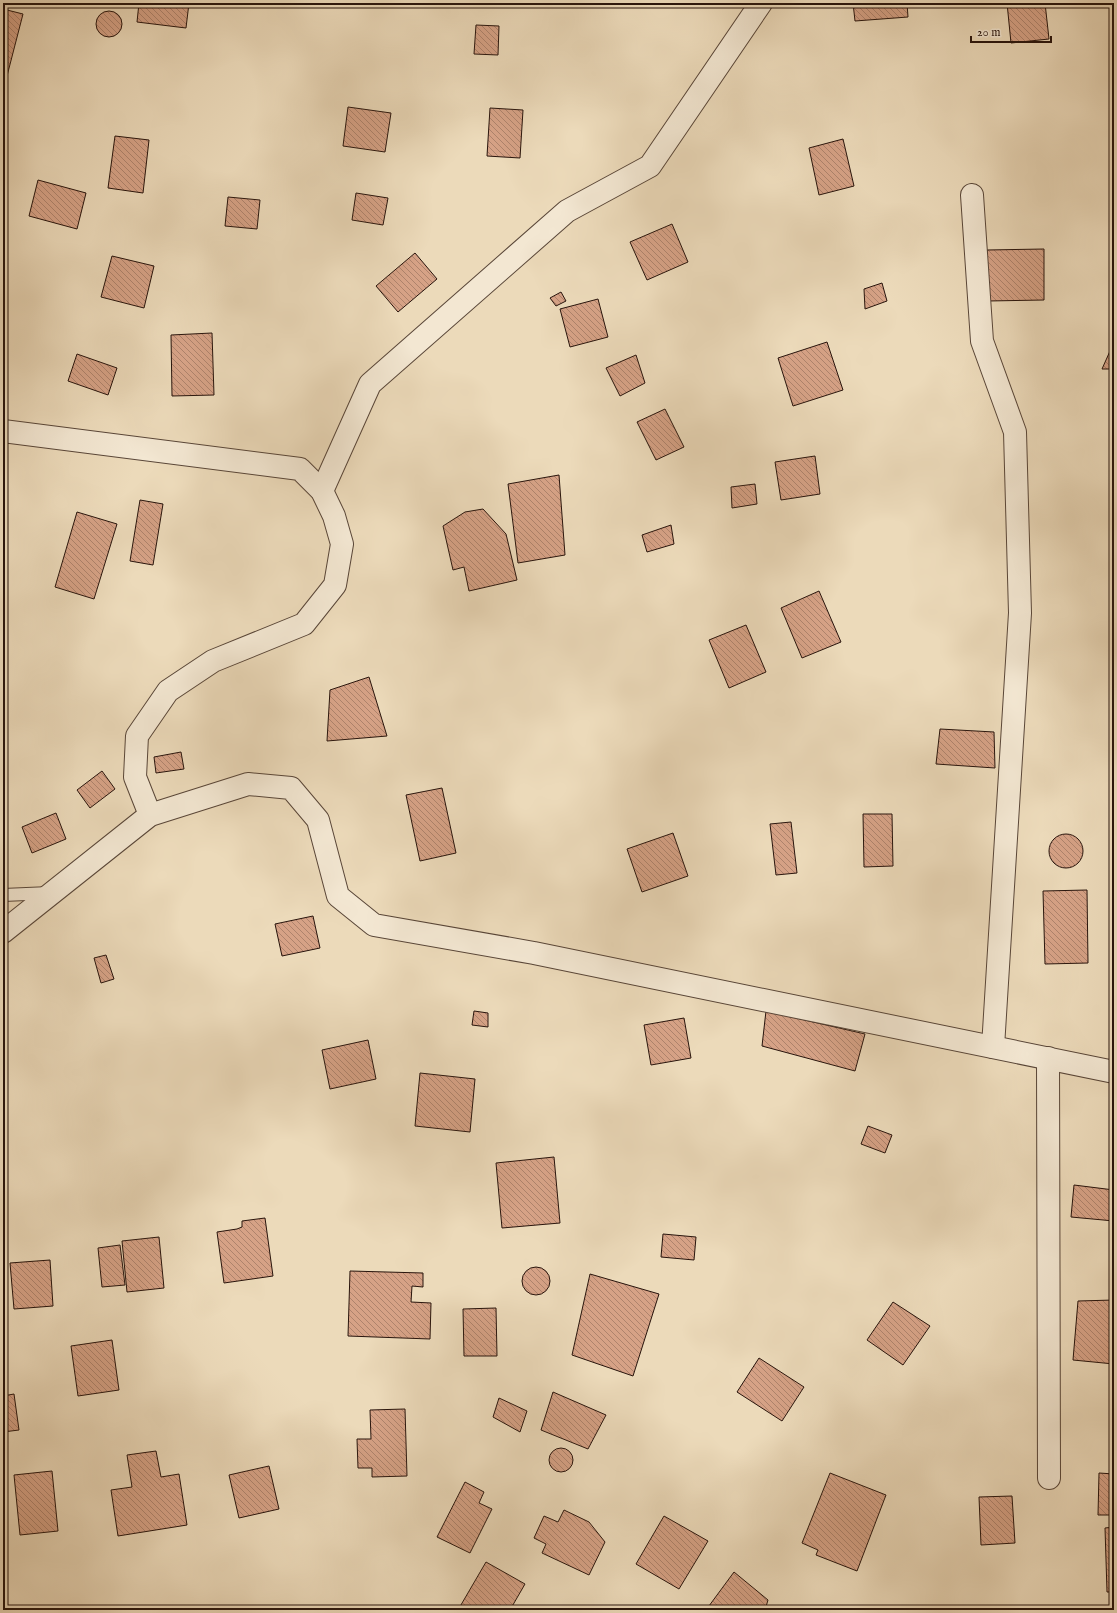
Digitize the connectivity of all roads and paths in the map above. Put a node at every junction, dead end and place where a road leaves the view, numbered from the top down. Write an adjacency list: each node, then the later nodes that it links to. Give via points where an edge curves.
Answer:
1 (761, 3): 4 (street, via 650,166 567,210 370,384)
2 (972, 194): 9 (street, via 982,341 1015,432 1020,613)
3 (3, 431): 4 (street, via 300,468)
4 (322, 491): 5 (street, via 334,516 342,544 335,585 304,624 213,661 168,691 137,736 135,777)
5 (150, 815): 6 (street); 9 (street, via 248,784 291,788 318,820 338,896 374,925 534,953)
6 (51, 893): 7 (lane); 8 (street)
7 (3, 895)
8 (4, 930)
9 (993, 1047): 10 (street)
10 (1048, 1058): 11 (street); 12 (street)
11 (1114, 1072)
12 (1049, 1478)

